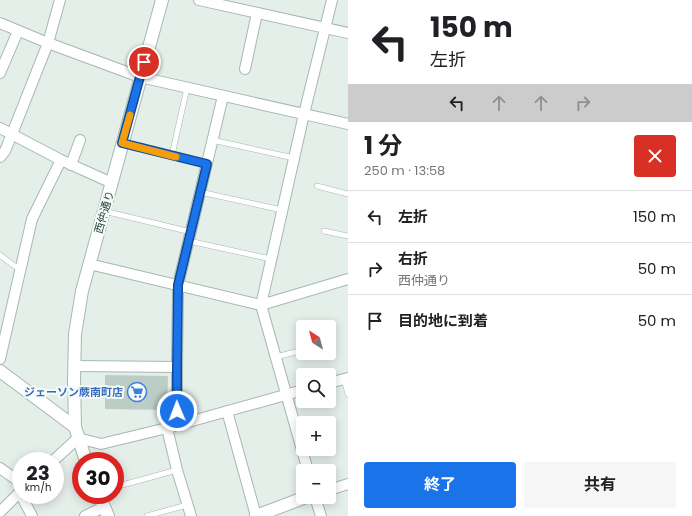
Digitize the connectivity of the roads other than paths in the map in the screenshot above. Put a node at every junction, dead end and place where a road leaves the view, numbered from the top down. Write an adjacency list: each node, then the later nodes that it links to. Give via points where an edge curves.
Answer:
1 (60, 0): 10 (street)
2 (162, 0): 13 (street, 西仲通り)
3 (199, 0): 5 (street)
4 (332, 0): 7 (street)
5 (257, 13): 7 (street); 11 (street)
6 (0, 23): 8 (street)
7 (325, 28): 9 (street); 16 (street)
8 (18, 31): 10 (street); 12 (street)
9 (348, 33)
10 (48, 43): 13 (street); 19 (street)
11 (245, 69)
12 (0, 73)
13 (140, 77): 14 (street); 22 (street, 西仲通り)
14 (187, 88): 15 (street); 23 (lane)
15 (223, 96): 16 (street); 21 (street)
16 (304, 114): 17 (street); 25 (street)
17 (348, 124)
18 (0, 128): 19 (street)
19 (12, 134): 24 (street); 26 (street)
20 (80, 140): 28 (street)
21 (212, 140): 25 (lane); 27 (street)
22 (122, 143): 23 (lane); 29 (street, 西仲通り)
23 (172, 155): 27 (lane)
24 (0, 157)
25 (294, 158): 33 (street)
26 (62, 160): 28 (street); 41 (street, via 32,219)
27 (207, 164): 31 (street)
28 (71, 165): 29 (street)
29 (112, 183): 34 (street, 西仲通り)
30 (317, 186): 32 (lane)
31 (200, 192): 33 (lane); 36 (street)
32 (348, 194)
33 (282, 210): 39 (street)
34 (104, 211): 36 (lane); 40 (street, 西仲通り)
35 (324, 231): 37 (lane)
36 (190, 236): 39 (lane); 43 (street)
37 (348, 236)
38 (0, 255): 41 (lane)
39 (271, 259): 44 (street)
40 (89, 264): 43 (street); 48 (street, 西仲通り, via 75,334)
41 (21, 270): 47 (street)
42 (348, 279): 44 (street)
43 (178, 285): 44 (street); 49 (street)
44 (261, 305): 46 (street)
45 (296, 352): 46 (lane)
46 (276, 357): 54 (street)
47 (0, 359)
48 (74, 366): 49 (street); 59 (street, 西仲通り)
49 (177, 368): 57 (street)
50 (0, 371): 59 (street)
51 (346, 378): 52 (street); 55 (lane)
52 (336, 381)
53 (296, 392): 54 (street)
54 (287, 394): 56 (street); 62 (street)
55 (348, 394)
56 (227, 411): 57 (street); 80 (street)
57 (177, 425): 58 (street)
58 (167, 428): 59 (street, via 102,444); 64 (street)
59 (76, 433): 60 (street); 61 (street)
60 (60, 452)
61 (83, 452)
62 (306, 464)
63 (0, 468): 65 (street)
64 (177, 470): 67 (lane); 73 (street)
65 (12, 481)
66 (348, 484): 68 (street)
67 (124, 485)
68 (336, 488)
69 (12, 500): 74 (street)
70 (296, 501): 80 (street)
71 (27, 504): 76 (street)
72 (317, 504): 81 (street)
73 (187, 505): 78 (lane); 79 (street)
74 (0, 512)
75 (106, 512): 77 (street)
76 (32, 516)
77 (85, 516)
78 (147, 516)
79 (191, 516)
80 (256, 516)
81 (321, 516)

